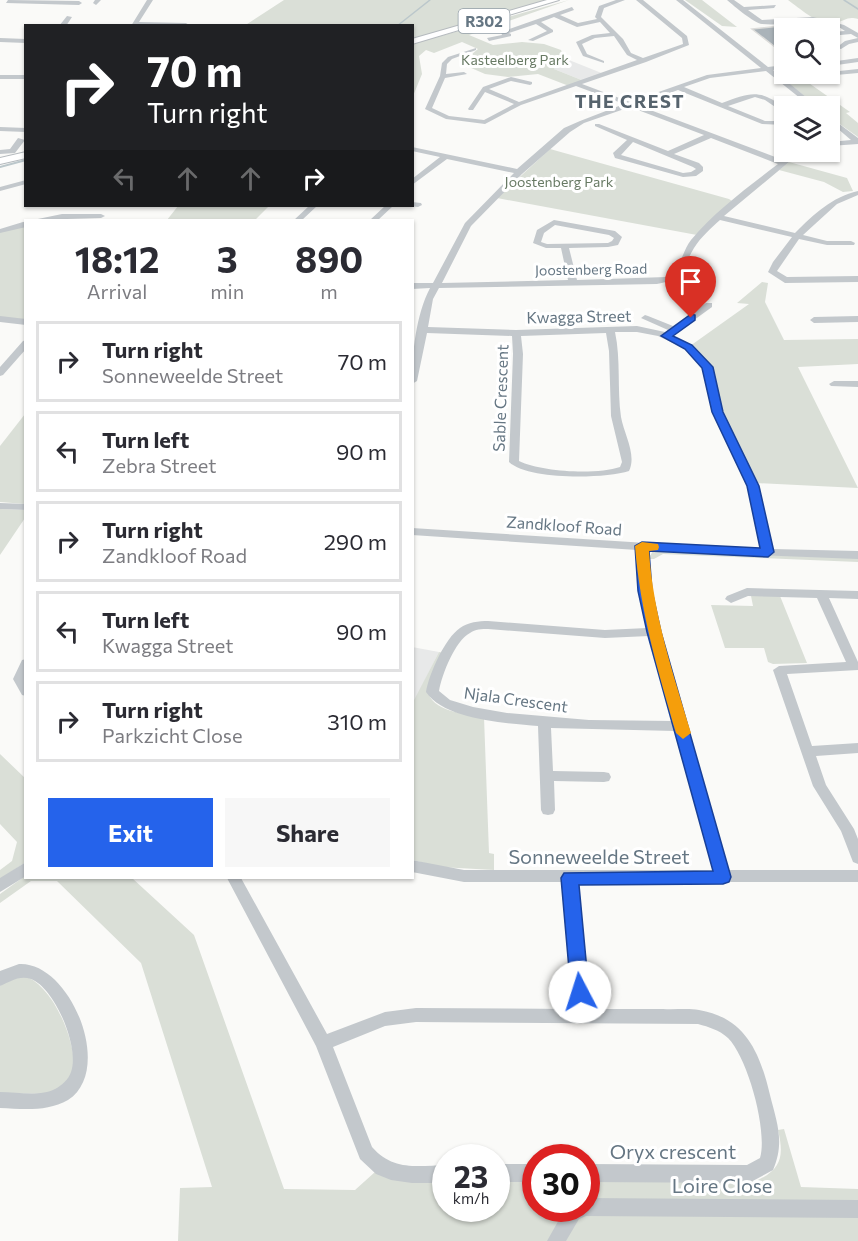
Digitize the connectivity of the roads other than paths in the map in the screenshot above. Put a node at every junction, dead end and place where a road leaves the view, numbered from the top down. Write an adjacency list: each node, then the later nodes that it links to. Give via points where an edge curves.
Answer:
1 (150, 0): 19 (street)
2 (555, 0): 27 (main road, R302)
3 (622, 0): 16 (street, via 601,7)
4 (639, 0): 31 (street, via 687,40 682,48)
5 (681, 0): 33 (street)
6 (730, 0): 12 (street)
7 (8, 1): 8 (street); 13 (street)
8 (32, 1): 9 (street)
9 (79, 3)
10 (774, 6): 12 (street)
11 (572, 9): 14 (street)
12 (742, 9): 22 (street, via 761,22 811,19 840,25)
13 (0, 10)
14 (554, 15): 16 (street, via 577,25); 17 (street)
15 (69, 17): 18 (street)
16 (600, 20): 20 (street)
17 (536, 21): 23 (street, via 518,28 524,31); 25 (street, via 551,31)
18 (64, 24)
19 (135, 24)
20 (615, 34): 31 (street, via 629,54); 32 (street, via 594,36 578,43 585,55)
21 (840, 35): 22 (street)
22 (856, 36): 28 (street)
23 (489, 39)
24 (0, 40): 26 (street)
25 (531, 40)
26 (24, 41)
27 (414, 41)
28 (840, 47)
29 (474, 49): 41 (street, via 445,63)
30 (858, 60): 34 (street)
31 (644, 61): 45 (street)
32 (602, 62)
33 (758, 62): 35 (street); 37 (street)
34 (840, 62)
35 (774, 65)
36 (774, 68): 37 (street)
37 (767, 69): 46 (street, via 713,75); 48 (street)
38 (858, 71): 39 (street)
39 (840, 73)
40 (464, 74): 41 (street)
41 (444, 76): 50 (street, via 428,108 437,115 482,123)
42 (0, 77): 43 (street)
43 (23, 77)
44 (530, 83): 47 (street, via 511,79)
45 (577, 84): 50 (street); 51 (street)
46 (677, 87): 51 (street); 52 (street)
47 (483, 89): 50 (street); 53 (street)
48 (801, 96)
49 (774, 103): 52 (street, via 763,95)
50 (519, 104)
51 (630, 105): 59 (street); 72 (street, via 571,128)
52 (723, 105): 54 (street, via 766,124)
53 (471, 109)
54 (774, 124)
55 (597, 125): 60 (street)
56 (840, 127): 62 (street)
57 (0, 129): 58 (street)
58 (24, 130)
59 (709, 136): 66 (street); 71 (street)
60 (632, 139): 66 (street); 66 (street, via 618,156 682,175 700,169)
61 (21, 140): 65 (street, via 12,151)
62 (857, 141): 63 (street)
63 (840, 143)
64 (414, 149): 68 (street)
65 (0, 152)
66 (668, 154)
67 (24, 155): 69 (main road)
68 (446, 156): 72 (street); 73 (street)
69 (0, 161)
70 (786, 162): 71 (street, Joostenberg Road)
71 (783, 164): 79 (street, Joostenberg Road)
72 (519, 172): 93 (street, via 472,220)
73 (414, 181)
74 (24, 183): 75 (street)
75 (0, 189)
76 (858, 193): 87 (street, via 838,199)
77 (312, 207): 82 (street)
78 (388, 207): 83 (street)
79 (718, 217): 87 (street); 92 (street, Joostenberg Road, via 692,245 680,273 672,279)
80 (100, 218): 81 (street)
81 (43, 219)
82 (299, 219)
83 (375, 219)
84 (24, 225): 85 (street)
85 (0, 231)
86 (841, 234): 88 (street)
87 (799, 235): 88 (street, via 826,243); 91 (street, via 779,256 772,271 776,277)
88 (851, 243): 90 (street)
89 (564, 245): 89 (street, via 543,245 537,241 548,224 554,222 618,237 610,244); 92 (street)
90 (858, 250)
91 (858, 279)
92 (573, 283): 93 (street, Joostenberg Road)
93 (435, 285): 94 (street, Joostenberg Road); 101 (street)
94 (414, 286)
95 (709, 306): 104 (street)
96 (645, 318): 104 (street)
97 (0, 319): 100 (street)
98 (858, 319): 99 (street)
99 (814, 320)
100 (24, 322)
101 (422, 330): 103 (street, Kwagga Street); 106 (street)
102 (610, 331): 103 (street, Kwagga Street); 103 (street, Sable Crescent, via 616,416 627,462 625,469 610,474 533,470 514,462); 104 (street, Kwagga Street)
103 (516, 333)
104 (670, 333): 114 (street, Kwagga Street, via 708,367 718,412 753,486)
105 (24, 345): 107 (street)
106 (414, 371)
107 (0, 373)
108 (834, 384): 109 (street)
109 (858, 384)
110 (0, 506): 111 (street)
111 (24, 507)
112 (414, 531): 113 (street, Zandkloof Road)
113 (642, 546): 114 (street, Zandkloof Road); 119 (street, via 645,591)
114 (768, 552): 115 (street, Zandkloof Road)
115 (858, 555)
116 (821, 594): 117 (street); 118 (street, via 747,592); 120 (street)
117 (858, 595)
118 (731, 599)
119 (654, 632): 123 (street, Njala Crescent, via 605,634 480,625 461,633 434,682 435,698 465,710); 124 (street)
120 (856, 666): 126 (street, via 779,670)
121 (24, 668): 122 (street, via 20,679)
122 (24, 688)
123 (544, 722): 124 (street, Njala Crescent, via 630,728); 127 (street)
124 (681, 726): 134 (street)
125 (858, 748): 126 (street)
126 (809, 751): 130 (street, via 823,792 847,829)
127 (546, 776): 128 (street); 129 (street)
128 (604, 777)
129 (548, 810)
130 (858, 858)
131 (414, 866): 135 (street, Sonneweelde Street, via 465,876)
132 (24, 869): 137 (street)
133 (858, 876): 134 (street, Sonneweelde Street)
134 (723, 877): 135 (street, Sonneweelde Street)
135 (570, 878): 139 (street)
136 (235, 879): 140 (street)
137 (0, 886)
138 (0, 979): 141 (street, via 29,971 45,979 67,1009 78,1045 80,1069 72,1085 56,1097)
139 (582, 1015): 140 (street, Oryx crescent, via 416,1015 386,1019); 143 (street, Oryx crescent, via 698,1017 726,1025 749,1053 772,1147 767,1164 749,1174)
140 (323, 1042): 142 (street, via 372,1162 391,1172)
141 (0, 1100)
142 (432, 1173)
143 (600, 1173)
144 (600, 1207): 145 (street, Loire Close)
145 (858, 1209)
146 (568, 1222): 147 (street)
147 (556, 1241)

